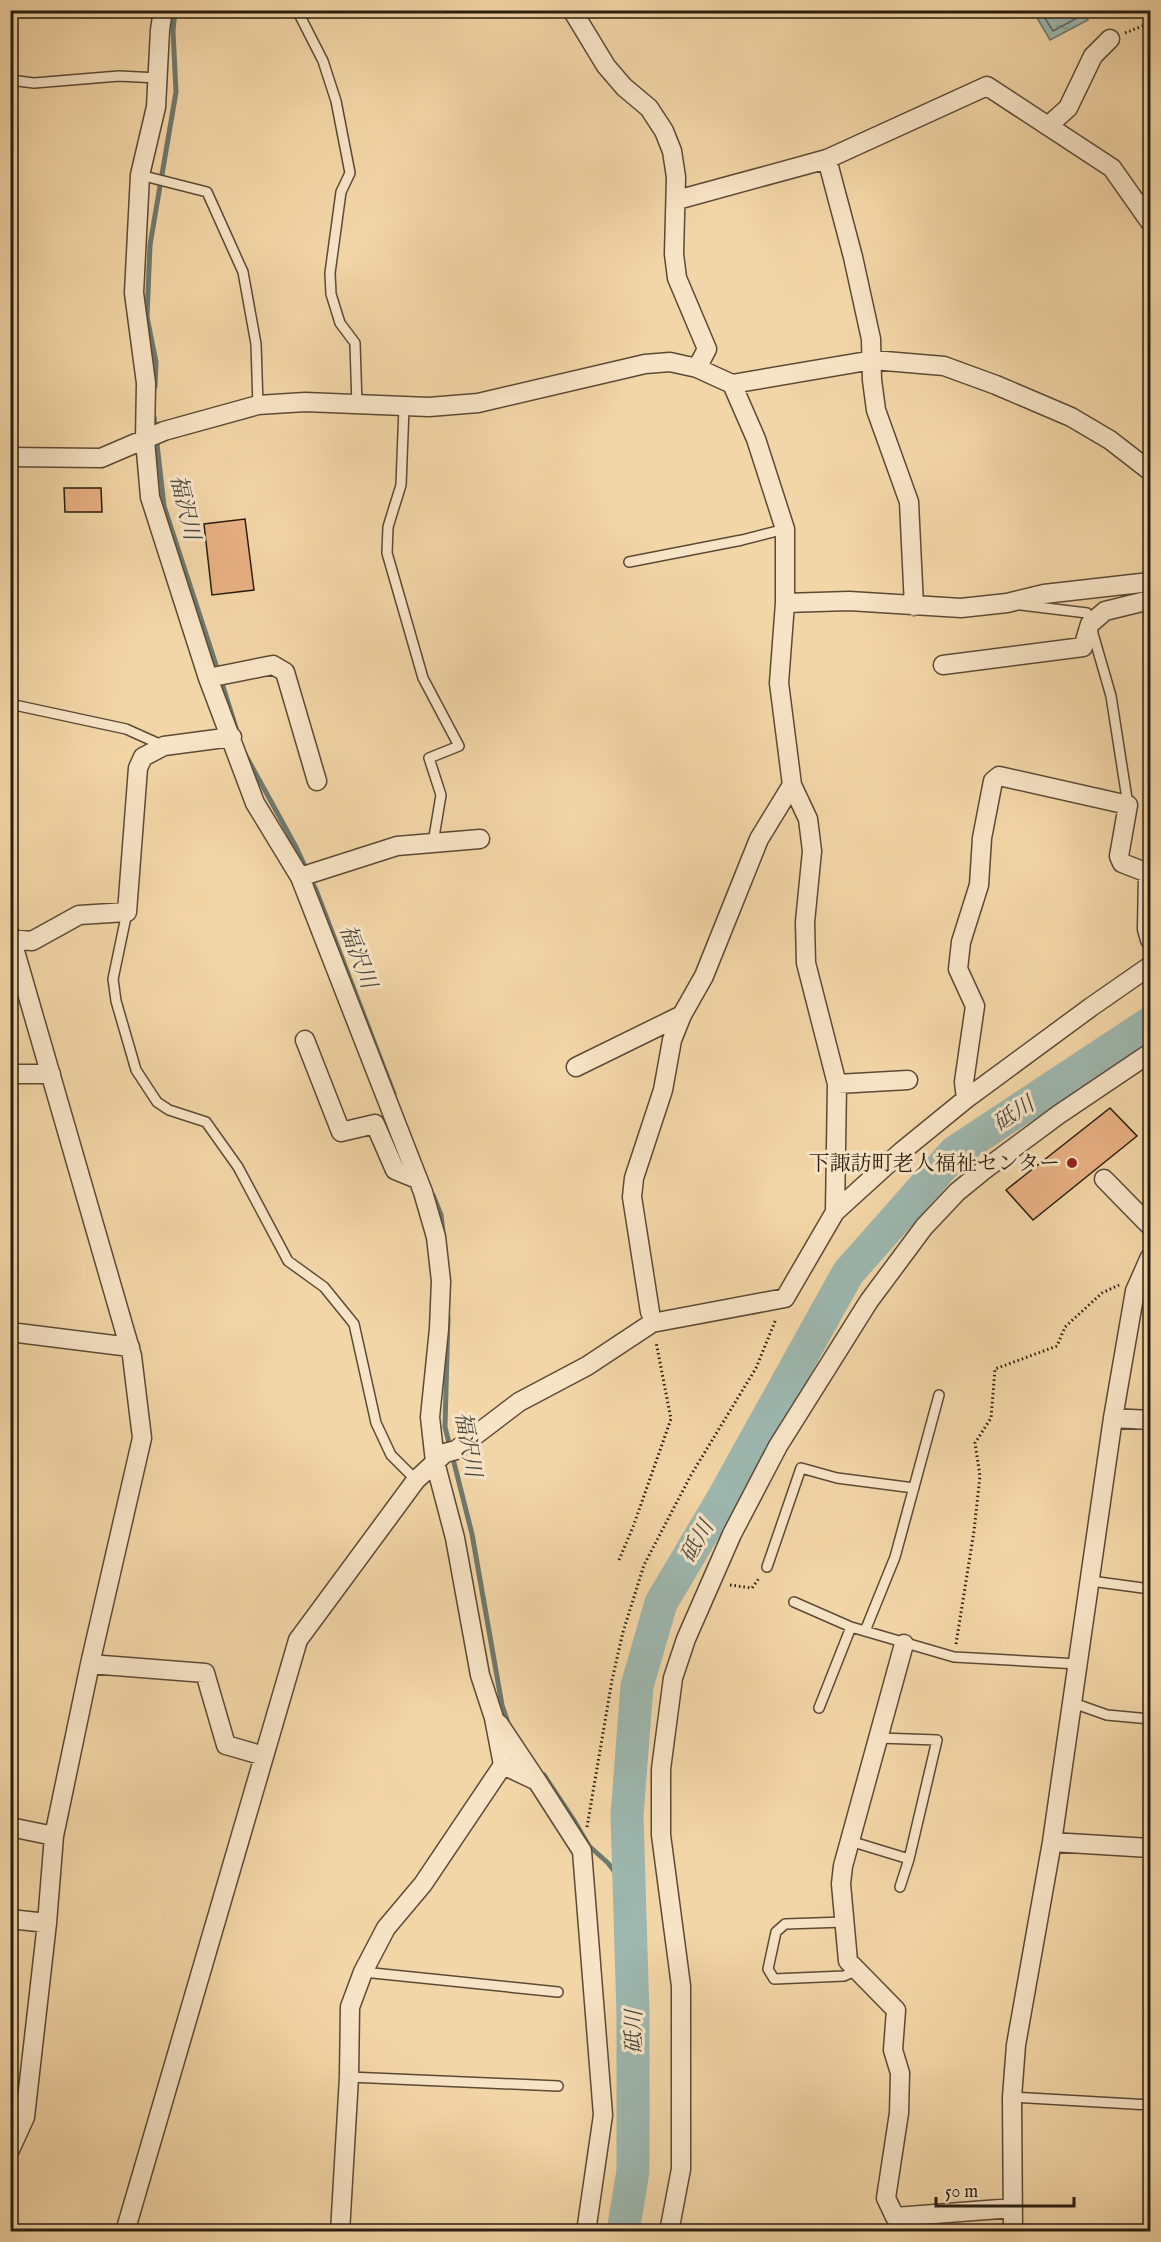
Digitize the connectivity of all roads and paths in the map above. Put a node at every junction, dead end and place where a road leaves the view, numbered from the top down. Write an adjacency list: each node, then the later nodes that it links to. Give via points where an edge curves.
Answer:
1 (164, 10): 6 (street)
2 (297, 10): 17 (lane, via 323,61 333,91 350,173 341,192 330,273 331,294 340,323 355,344)
3 (572, 10): 11 (street, via 606,66 649,108 664,131 673,160)
4 (1150, 23): 5 (path)
5 (1110, 39): 8 (street, via 1093,56 1068,108)
6 (158, 78): 7 (lane, via 119,76 34,83); 10 (street, via 156,107)
7 (10, 80)
8 (1049, 124): 9 (street, via 987,86); 12 (street, via 1112,168)
9 (827, 159): 11 (street); 13 (street, via 853,257)
10 (140, 175): 16 (lane, via 207,192 243,272 256,344); 19 (street, via 134,292 147,383)
11 (677, 201): 14 (street, via 677,278 707,349)
12 (1150, 222)
13 (873, 360): 15 (street); 21 (street, via 944,366 996,385 1071,417 1110,440); 28 (street, via 876,410 909,502)
14 (697, 368): 15 (street); 18 (street, via 670,362 645,364 478,403)
15 (732, 384): 22 (street, via 756,439)
16 (258, 405): 17 (street, via 305,402); 19 (street)
17 (357, 406): 18 (street)
18 (404, 407): 39 (lane, via 401,485 388,526 387,553 423,678 459,746 429,758 441,795)
19 (145, 440): 20 (street, via 101,458); 31 (street, via 150,497)
20 (10, 457)
21 (1150, 471)
22 (785, 529): 23 (lane); 26 (street)
23 (629, 562)
24 (1150, 582): 27 (street, via 1044,594)
25 (1150, 600): 29 (street, via 1105,611)
26 (785, 603): 28 (street, via 849,601); 36 (street, via 779,683)
27 (1007, 603): 28 (street, via 961,608); 29 (lane, via 1087,613)
28 (914, 606)
29 (1090, 624): 30 (street, via 1083,647); 37 (lane, via 1111,696)
30 (943, 664)
31 (208, 678): 33 (street); 35 (street, via 273,665 285,672)
32 (10, 704): 34 (lane, via 126,729)
33 (232, 737): 34 (street); 40 (street, via 255,803)
34 (164, 746): 41 (street, via 143,757 138,768)
35 (317, 781)
36 (792, 785): 45 (street, via 759,839 704,976); 52 (street, via 807,819 812,851 805,922 806,963)
37 (1128, 805): 43 (street, via 1119,856 1122,863 1148,873); 53 (street, via 999,776 993,781 982,838 979,885 961,942 958,969 975,1006 964,1082)
38 (480, 839): 39 (street)
39 (434, 843): 40 (street, via 397,846)
40 (300, 877): 54 (street)
41 (126, 912): 42 (street, via 79,915 32,941); 68 (lane, via 113,979 136,1070 157,1102 168,1110 206,1122 238,1167 288,1261 324,1287 354,1324 376,1423 391,1455)
42 (11, 937): 50 (street)
43 (1150, 940)
44 (1150, 966): 53 (street)
45 (682, 1015): 48 (street); 61 (street, via 634,1178 632,1197)
46 (305, 1040): 54 (street, via 341,1132 375,1124 394,1170)
47 (1150, 1053): 73 (street, via 984,1170 924,1227 869,1301 778,1446)
48 (576, 1067)
49 (10, 1074): 50 (street)
50 (51, 1074): 63 (street)
51 (908, 1080): 52 (street)
52 (837, 1084): 56 (street)
53 (966, 1099): 56 (street)
54 (417, 1179): 67 (street, via 436,1237 441,1281 430,1417)
55 (1104, 1179): 57 (street)
56 (835, 1212): 60 (street)
57 (1150, 1226)
58 (1150, 1257): 59 (street)
59 (1143, 1275): 65 (street, via 1136,1291); 79 (path, via 1102,1293 1065,1327 1057,1346 995,1369 991,1418 975,1443 980,1476)
60 (785, 1298): 61 (street); 95 (path, via 756,1368 691,1475 644,1565 614,1671)
61 (651, 1317): 67 (street, via 587,1366 519,1402); 70 (path, via 671,1419)
62 (10, 1332): 63 (street)
63 (130, 1347): 80 (street, via 142,1438)
64 (939, 1395): 69 (lane)
65 (1113, 1418): 66 (street); 72 (street)
66 (1150, 1420)
67 (445, 1455): 68 (street); 84 (street, via 454,1539 480,1675)
68 (416, 1480): 87 (street, via 298,1640)
69 (914, 1488): 71 (lane, via 837,1478 801,1468); 77 (lane, via 895,1557)
70 (619, 1560)
71 (767, 1567): 73 (path, via 752,1588)
72 (1091, 1581): 74 (lane); 81 (street)
73 (711, 1582): 114 (street, via 673,1678 661,1769 661,1835 681,1986 681,2169)
74 (1150, 1589)
75 (794, 1602): 76 (lane)
76 (851, 1627): 77 (lane); 83 (lane)
77 (865, 1632): 78 (lane)
78 (904, 1644): 79 (lane); 86 (street)
79 (954, 1657): 81 (lane)
80 (90, 1664): 87 (street, via 205,1673 226,1745); 91 (street)
81 (1078, 1664): 82 (street)
82 (1073, 1703): 85 (lane, via 1107,1715); 93 (street)
83 (819, 1708)
84 (494, 1718): 88 (street); 89 (street)
85 (1150, 1719)
86 (879, 1738): 92 (street); 96 (lane, via 937,1740)
87 (264, 1756): 111 (street)
88 (502, 1765): 89 (street); 102 (street, via 423,1884 386,1928)
89 (537, 1782): 95 (street)
90 (10, 1827): 91 (street)
91 (54, 1836): 100 (street)
92 (850, 1841): 96 (lane); 99 (street, via 841,1884)
93 (1052, 1842): 94 (street); 106 (street, via 1016,2045)
94 (1150, 1848)
95 (582, 1851): 113 (street, via 603,2115)
96 (909, 1859): 97 (lane)
97 (900, 1887)
98 (10, 1919): 100 (street)
99 (844, 1922): 101 (street, via 848,1961); 101 (lane, via 785,1924 776,1932 768,1969 774,1978 844,1976)
100 (47, 1923): 108 (street, via 25,2117)
101 (857, 1970): 110 (street, via 896,2010 893,2050 900,2073 899,2113 886,2198)
102 (363, 1972): 103 (lane); 104 (street, via 350,2007)
103 (558, 1992)
104 (349, 2077): 105 (lane); 112 (street)
105 (558, 2086)
106 (1012, 2097): 107 (lane); 109 (street)
107 (1150, 2105)
108 (10, 2150)
109 (1013, 2208): 110 (street); 115 (street)
110 (896, 2224)
111 (125, 2232)
112 (340, 2232)
113 (586, 2232)
114 (669, 2232)
115 (1013, 2232)

